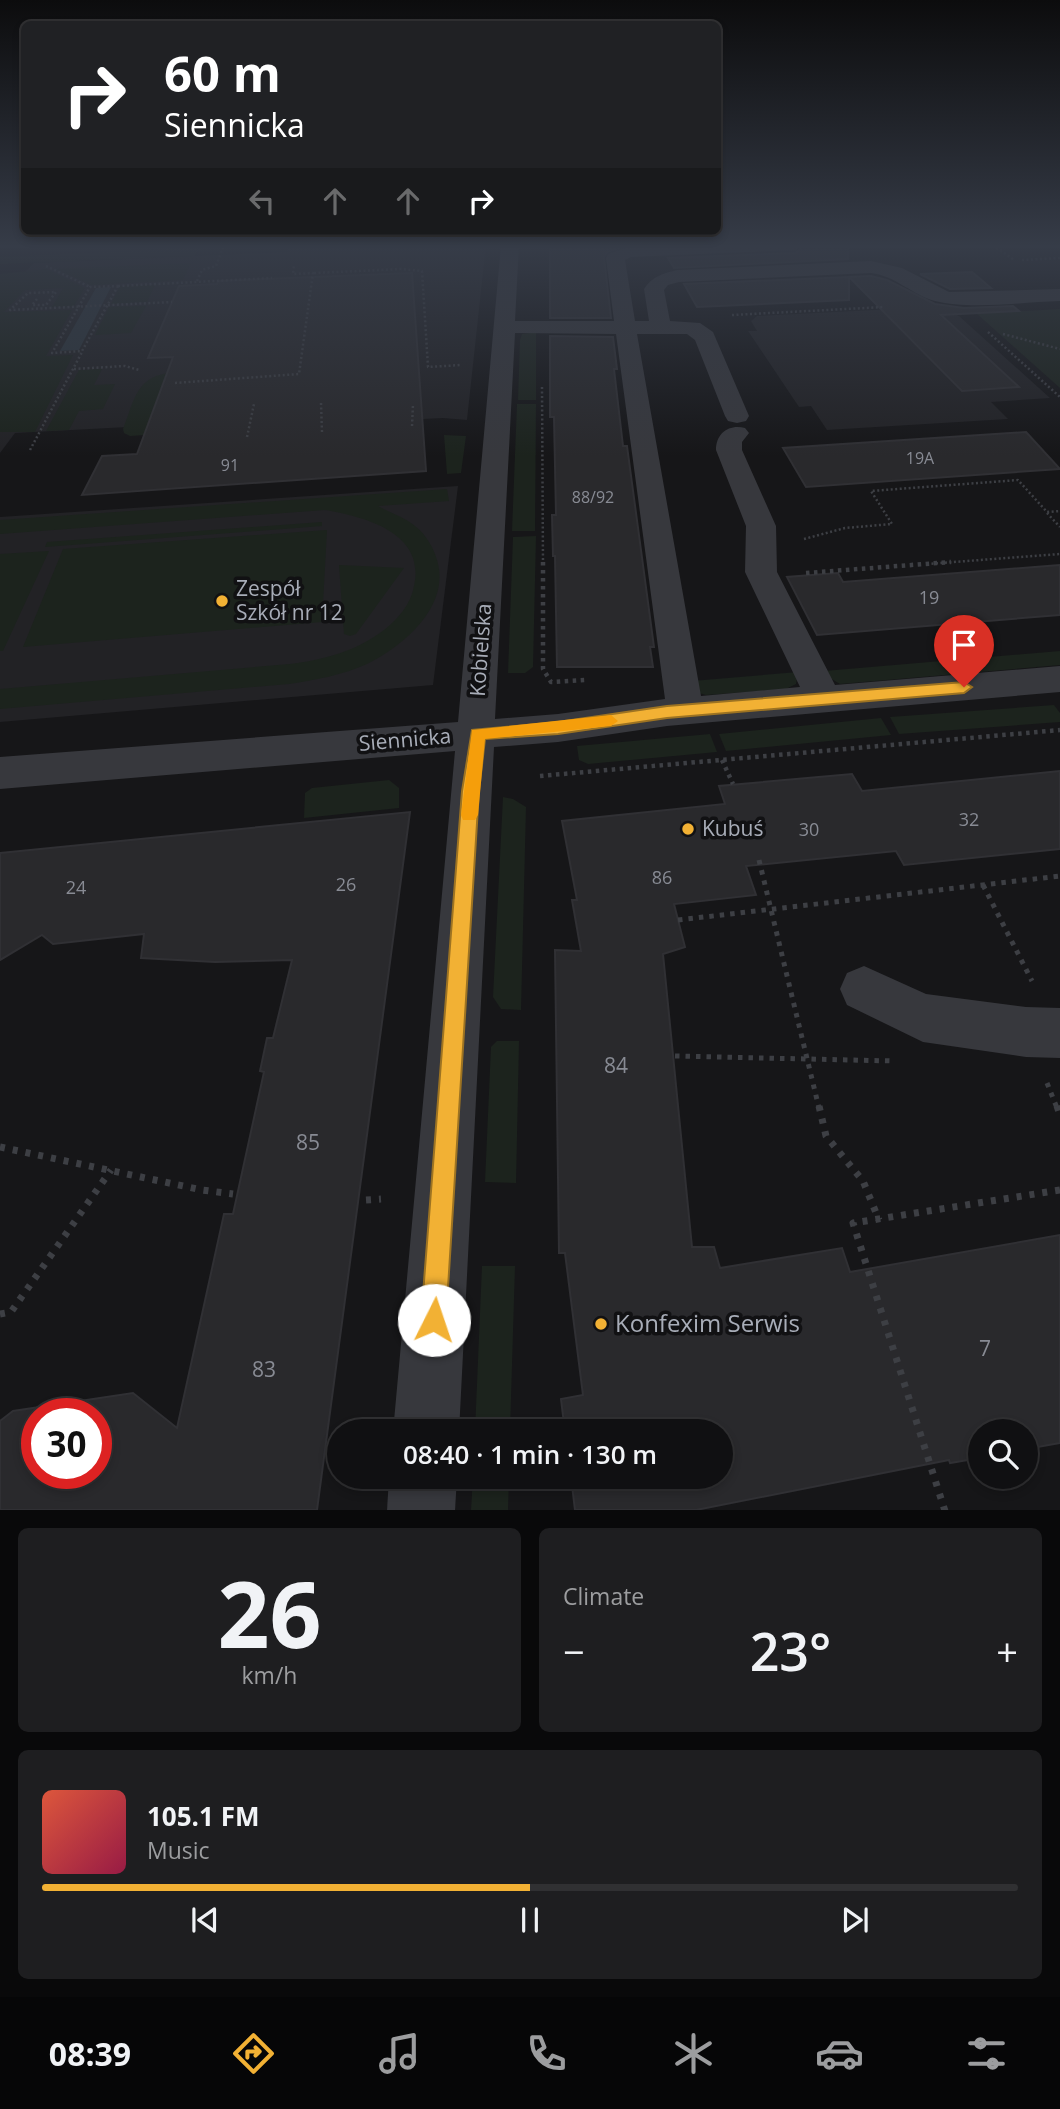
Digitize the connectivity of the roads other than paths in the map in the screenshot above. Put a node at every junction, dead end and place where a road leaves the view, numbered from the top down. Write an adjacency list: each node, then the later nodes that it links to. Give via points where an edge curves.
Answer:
1 (505, 315): 5 (street, Kobielska)
2 (622, 315): 6 (street)
3 (658, 315): 4 (street)
4 (659, 322): 6 (street); 8 (street, via 702,333 737,425 729,450 761,526 759,561 772,575)
5 (504, 327): 6 (street); 10 (street, Kobielska, via 477,684)
6 (624, 327): 9 (street)
7 (1060, 678): 8 (street, Siennicka)
8 (824, 699): 9 (street, Siennicka)
9 (687, 711): 10 (street, Siennicka)
10 (478, 734): 11 (street, Siennicka); 14 (street, Kobielska)
11 (0, 772)
12 (864, 989): 13 (street, via 923,1018)
13 (1059, 1033)
14 (427, 1419)
15 (422, 1489): 16 (street)
16 (421, 1510)

